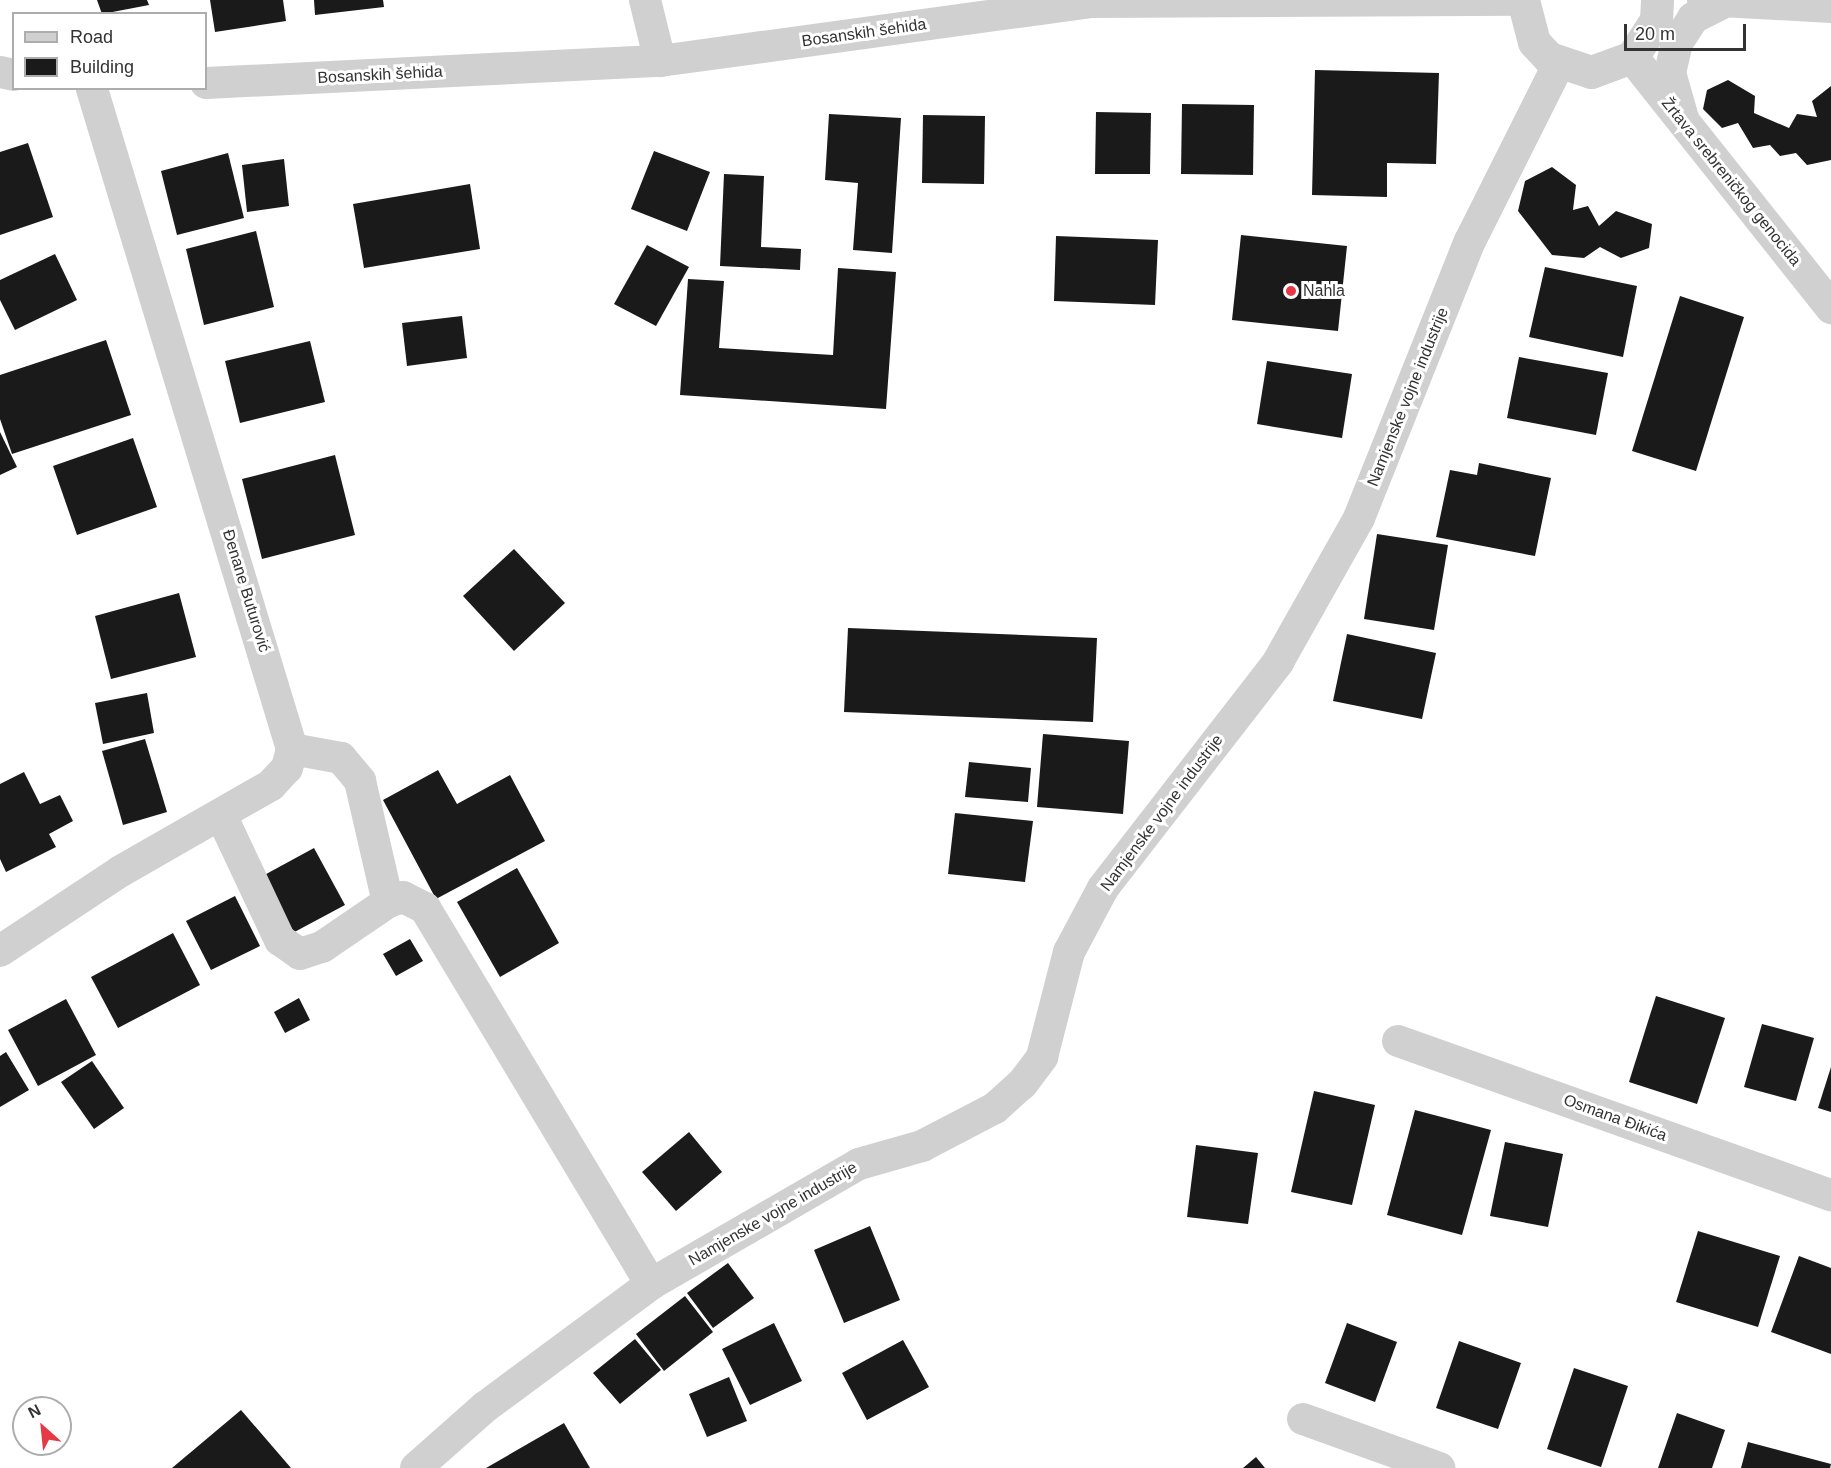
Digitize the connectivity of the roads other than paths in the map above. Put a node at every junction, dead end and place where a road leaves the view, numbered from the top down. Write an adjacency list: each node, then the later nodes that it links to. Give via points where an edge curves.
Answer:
1 (645, 0): 8 (street)
2 (1433, 0): 3 (street, Bosanskih šehida); 8 (street, Bosanskih šehida, via 1092,2)
3 (1523, 0): 9 (street, via 1534,42)
4 (1657, 0): 7 (street, via 1651,30)
5 (1710, 1): 6 (street); 12 (street, via 1677,43 1670,73)
6 (1831, 7)
7 (1632, 57): 9 (street, via 1591,72); 12 (street, Žrtava srebreničkog genocida)
8 (660, 61): 10 (street, Bosanskih šehida)
9 (1559, 63): 20 (street, Namjenske vojne industrije, via 1470,241 1359,518 1278,662 1103,888 1069,952 1042,1057 995,1108 922,1146 859,1164)
10 (207, 83)
11 (91, 90): 14 (street, Đenane Buturović)
12 (1685, 126): 13 (street, Žrtava srebreničkog genocida)
13 (1831, 307)
14 (292, 749): 15 (street, via 287,768 271,785); 16 (street, via 341,758 360,781)
15 (222, 817): 16 (street, via 280,940 300,954 322,947); 17 (street, via 121,871)
16 (388, 902): 20 (street, via 403,897 426,908 442,927)
17 (0, 951)
18 (1398, 1041): 19 (street, Osmana Đikića)
19 (1831, 1195)
20 (651, 1284): 23 (street, Namjenske vojne industrije, via 485,1407)
21 (1303, 1419): 22 (street)
22 (1425, 1467)
23 (416, 1468)

